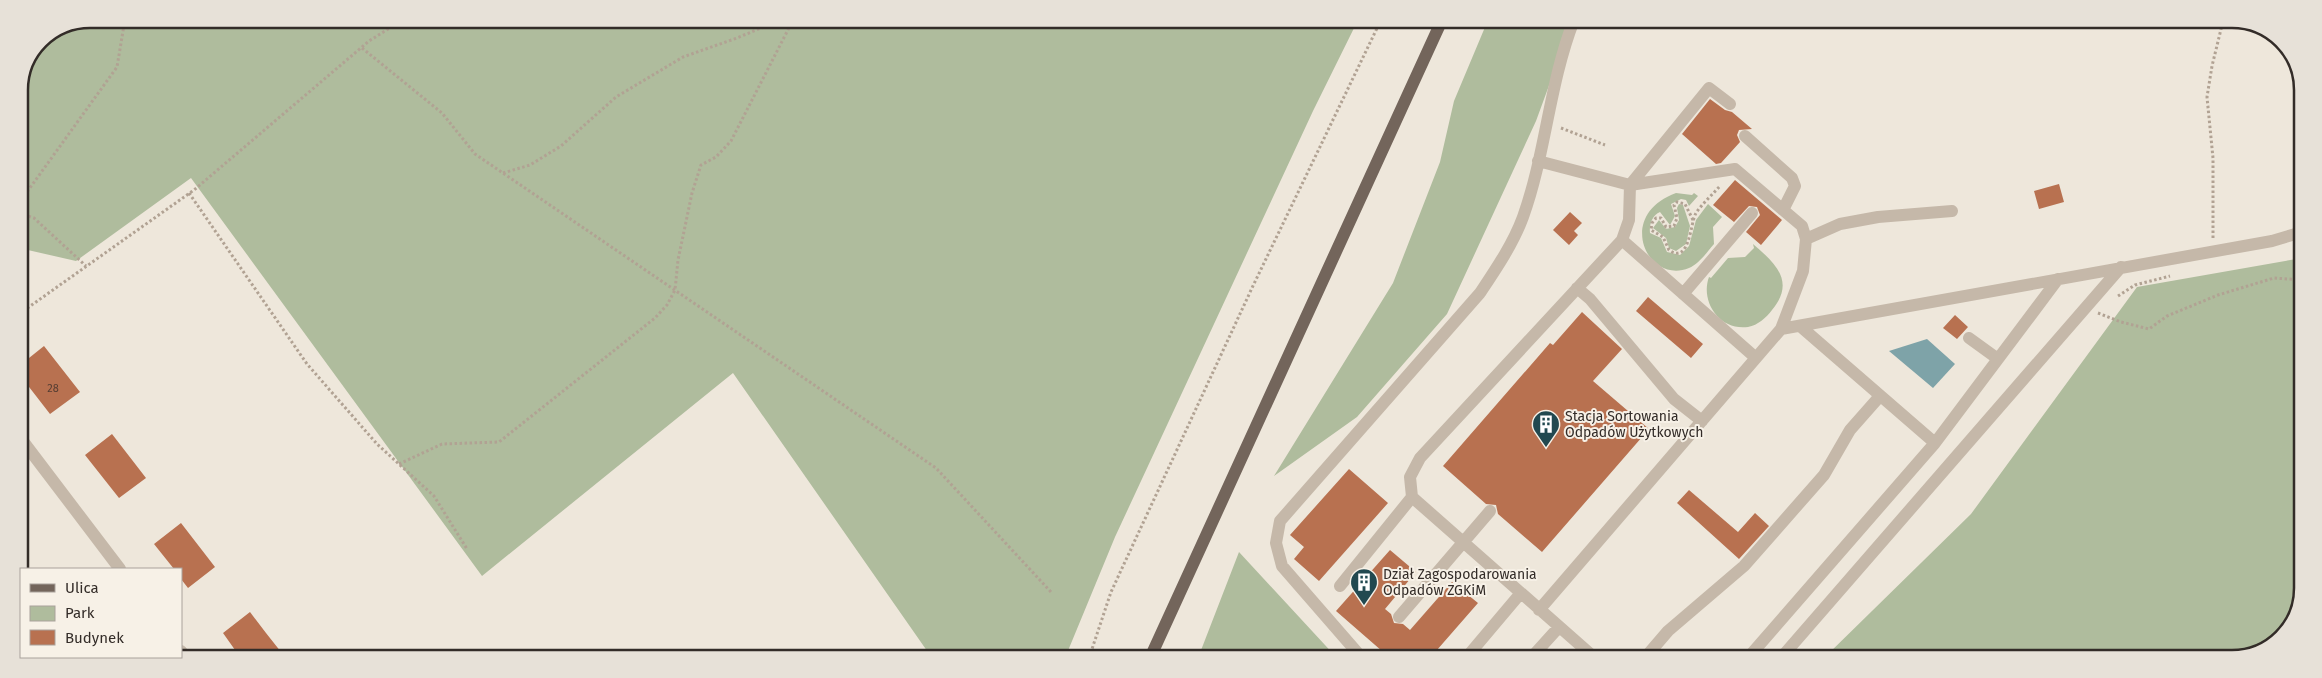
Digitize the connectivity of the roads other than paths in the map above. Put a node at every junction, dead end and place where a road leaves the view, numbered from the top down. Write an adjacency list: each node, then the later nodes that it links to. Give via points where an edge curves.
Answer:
1 (1438, 28): 35 (main road)
2 (1571, 28): 5 (street, via 1554,82)
3 (1730, 104): 6 (street, via 1709,88)
4 (1745, 136): 7 (street, via 1792,178 1795,186)
5 (1538, 161): 6 (street); 36 (street, via 1523,217 1502,260 1480,293 1280,521 1276,542 1282,566)
6 (1630, 185): 7 (street, via 1735,169); 12 (street, via 1629,220)
7 (1783, 210): 11 (street, via 1802,226)
8 (1952, 211): 11 (street, via 1878,217 1840,224)
9 (1752, 213): 16 (street)
10 (2294, 234): 13 (street)
11 (1806, 239): 18 (street, via 1803,271)
12 (1622, 240): 15 (street); 16 (street)
13 (2121, 267): 14 (street); 42 (street)
14 (2058, 279): 17 (street); 21 (street)
15 (1577, 288): 23 (street, via 1590,299 1674,399); 26 (street, via 1420,458 1410,477)
16 (1682, 294): 20 (street)
17 (1800, 326): 18 (street); 22 (street)
18 (1781, 329): 20 (street)
19 (1969, 338): 21 (street)
20 (1756, 358): 23 (street)
21 (1998, 359): 24 (street)
22 (1880, 396): 24 (street); 40 (street, via 1850,430 1824,475 1744,566 1668,630)
23 (1702, 421): 32 (street)
24 (1935, 443): 41 (street)
25 (28, 448): 29 (street)
26 (1412, 496): 28 (street); 30 (street)
27 (1490, 511): 28 (street)
28 (1463, 542): 31 (street); 33 (street)
29 (119, 568)
30 (1340, 586)
31 (1520, 594): 32 (street); 37 (street)
32 (1539, 610): 34 (street)
33 (1399, 617)
34 (1559, 627): 38 (street); 39 (street)
35 (1154, 650)
36 (1355, 650)
37 (1473, 650)
38 (1538, 650)
39 (1586, 650)
40 (1651, 650)
41 (1755, 650)
42 (1788, 650)

